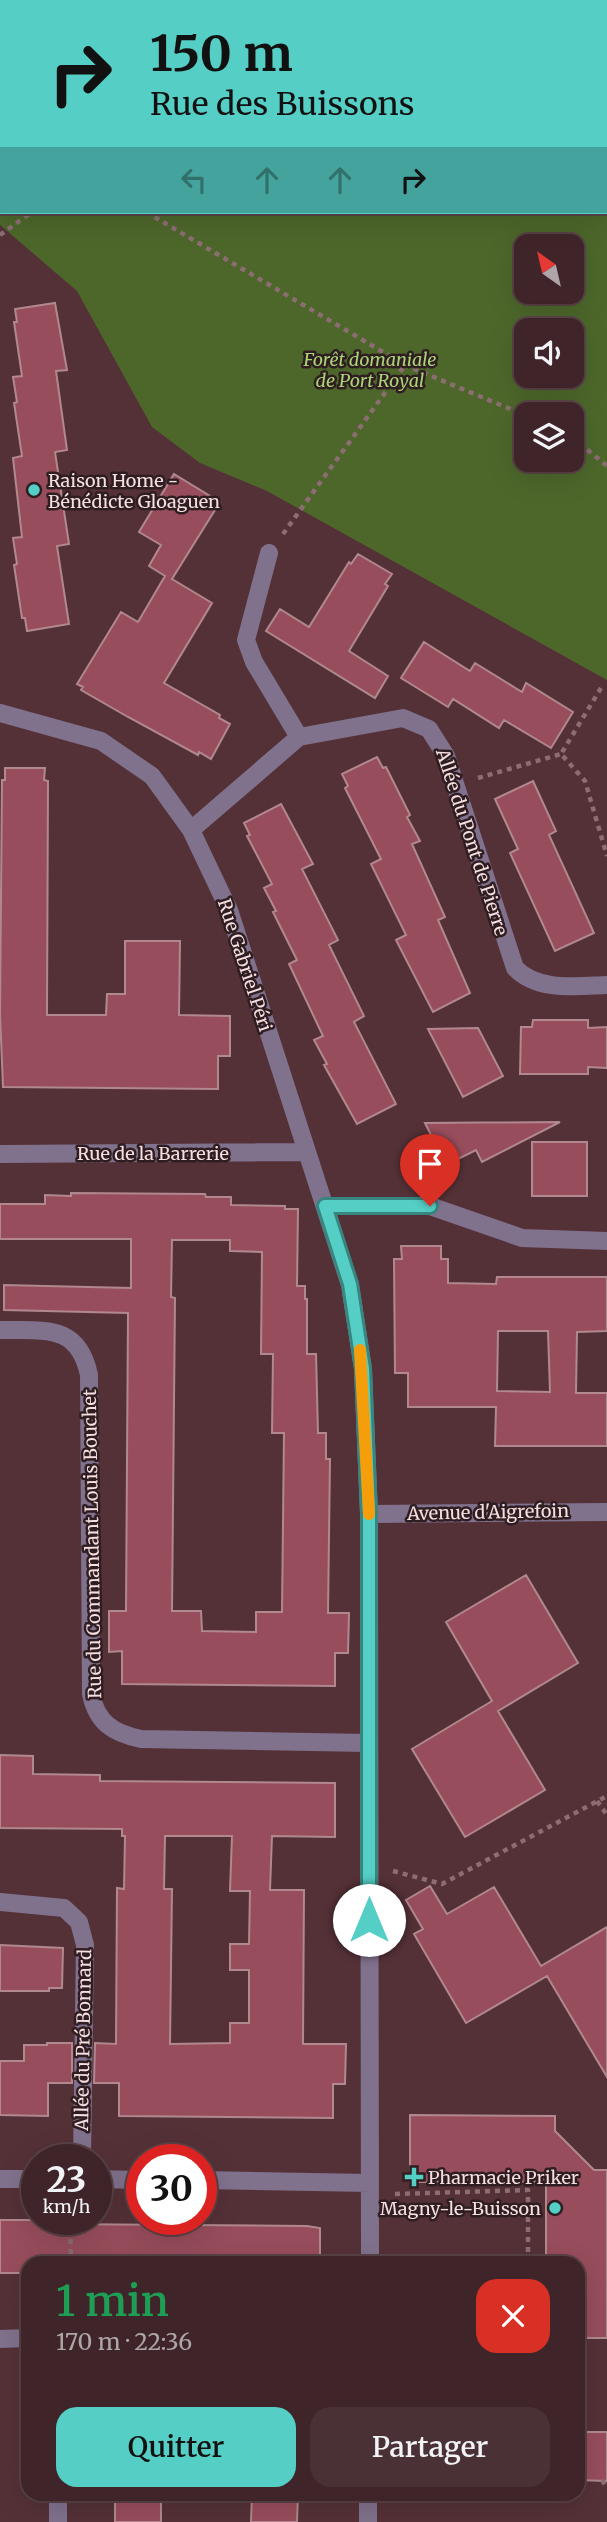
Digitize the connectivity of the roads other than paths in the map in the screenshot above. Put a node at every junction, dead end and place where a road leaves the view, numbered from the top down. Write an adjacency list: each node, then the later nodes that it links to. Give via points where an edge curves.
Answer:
1 (269, 553): 3 (street, via 246,640 254,662)
2 (0, 713): 4 (street, Rue Gabriel Péri, via 101,741 152,776)
3 (299, 737): 4 (street, Allée du Pont de Pierre); 5 (street, Allée du Pont de Pierre, via 389,719 415,721 429,729 439,740 455,784 515,968 538,983)
4 (191, 830): 6 (street, Rue Gabriel Péri, via 229,910)
5 (607, 985)
6 (305, 1152): 7 (street, Rue de la Barrerie); 8 (street, Rue Gabriel Péri)
7 (0, 1154)
8 (325, 1206): 9 (street, via 430,1206 522,1238); 12 (street, Rue Gabriel Péri, via 350,1284 363,1369)
9 (607, 1241)
10 (0, 1329): 13 (street, Rue du Commandant Louis Bouchet, via 53,1332 72,1340 85,1354 89,1375 91,1694 103,1723 119,1734 141,1739)
11 (607, 1512): 12 (street, Avenue d'Aigrefoin)
12 (369, 1514): 13 (street, Rue Gabriel Péri)
13 (368, 1743): 19 (street, Rue Gabriel Péri)
14 (0, 1902): 15 (street, Allée du Pré Bonnard, via 64,1908 79,1922 85,1945)
15 (82, 2144)
16 (0, 2179): 17 (street)
17 (21, 2179)
18 (217, 2181): 19 (street)
19 (370, 2189): 20 (street, Rue Gabriel Péri)
20 (370, 2256)
21 (21, 2338): 22 (street)
22 (0, 2339)
23 (58, 2501): 25 (street)
24 (368, 2501): 26 (street)
25 (58, 2522)
26 (368, 2522)

